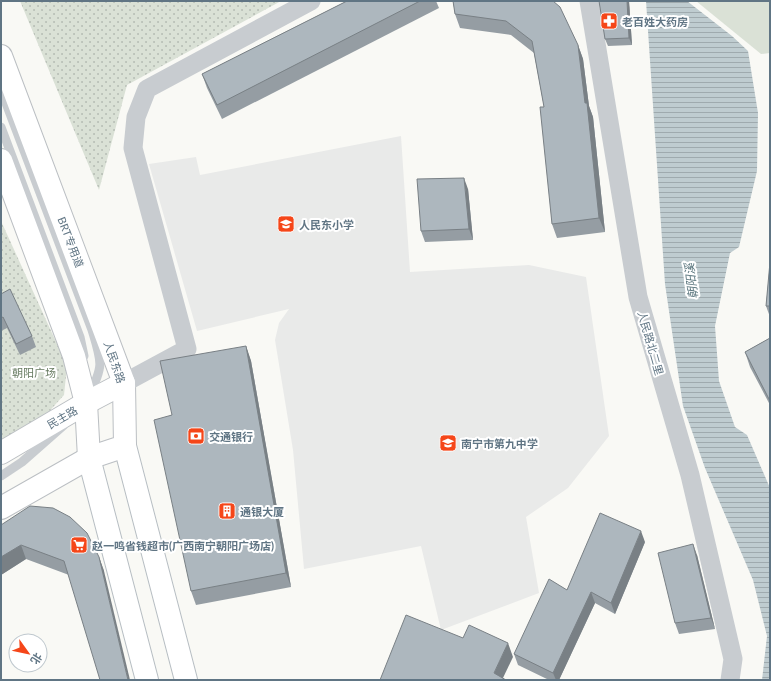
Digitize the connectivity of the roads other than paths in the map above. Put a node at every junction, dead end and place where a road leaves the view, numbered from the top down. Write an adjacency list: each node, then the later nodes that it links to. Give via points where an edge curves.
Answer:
1 (311, 1): 7 (street, via 147,89 136,117 133,148 187,349)
2 (590, 1): 17 (street, 人民路北二里, via 638,297 690,475 732,660)
3 (1, 56): 7 (main road, 人民东路)
4 (1, 90): 8 (lane, BRT专用道, via 101,360 98,376)
5 (1, 127): 8 (lane, via 80,337 88,373)
6 (1, 160): 8 (main road, via 74,356)
7 (124, 384): 8 (main road, 民主路); 9 (main road, 人民东路)
8 (86, 403): 10 (main road, 民主路); 11 (main road); 12 (lane, BRT专用道, via 36,441); 13 (lane, BRT专用道, via 55,434)
9 (125, 446): 11 (main road); 16 (main road, 人民东路)
10 (1, 453)
11 (89, 458): 14 (main road); 15 (main road)
12 (1, 463)
13 (1, 476)
14 (1, 508)
15 (148, 680)
16 (186, 680)
17 (730, 680)

